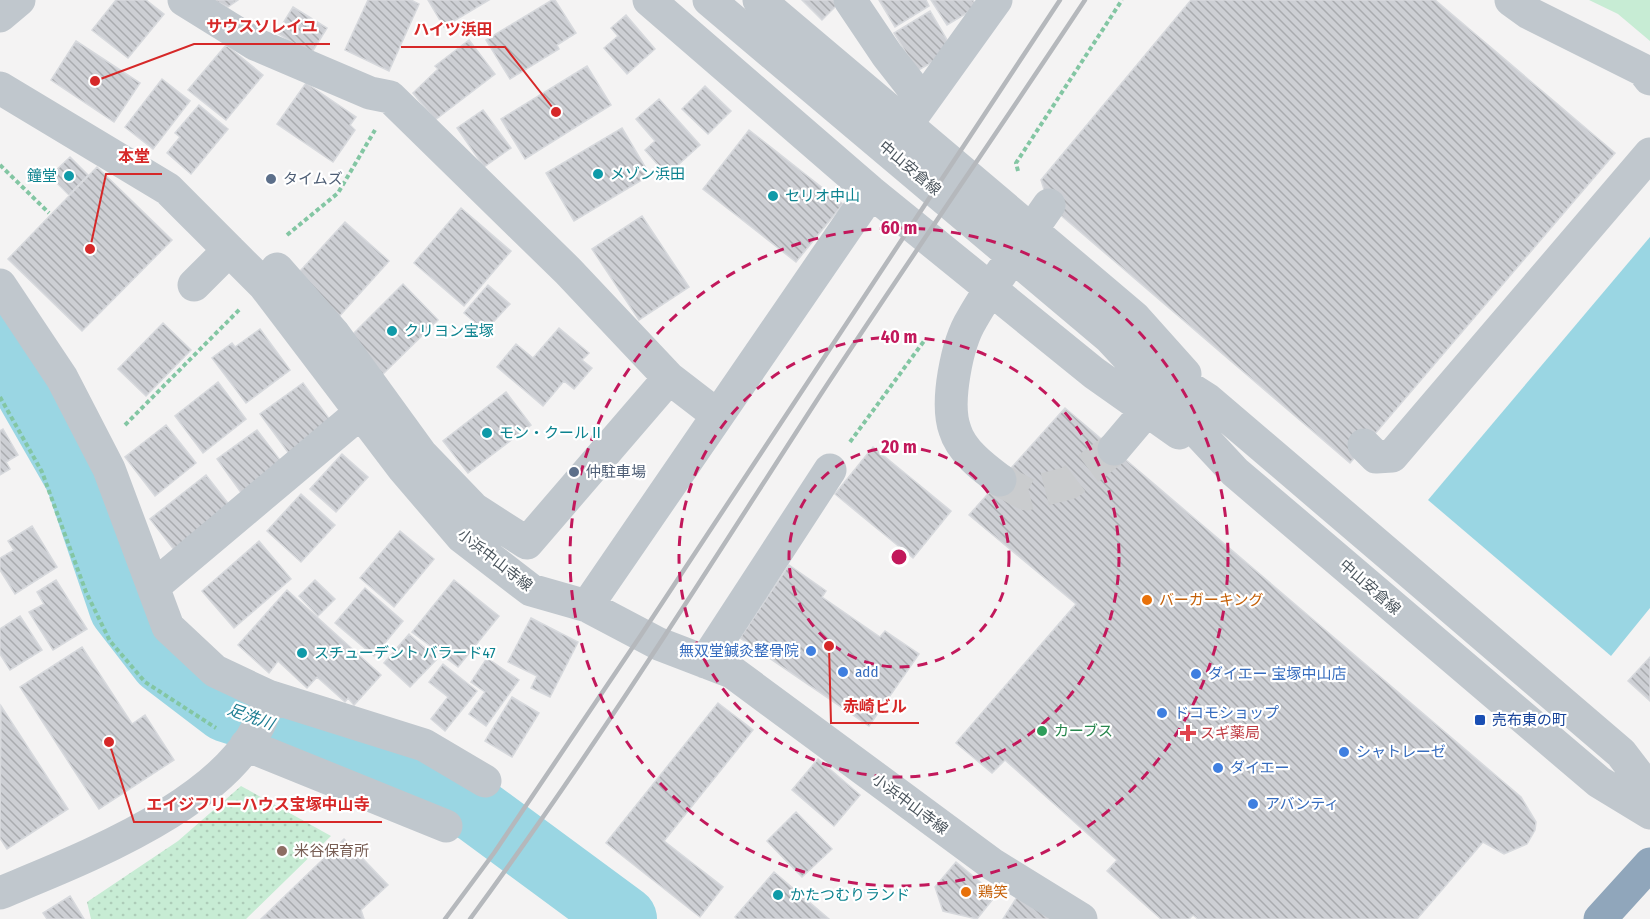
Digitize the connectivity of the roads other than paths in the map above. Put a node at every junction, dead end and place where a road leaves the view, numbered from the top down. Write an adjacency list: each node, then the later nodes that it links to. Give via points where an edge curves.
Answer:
1 (20, 0): 9 (street)
2 (183, 0): 22 (street, via 255,44 361,89 390,97 568,271)
3 (649, 0): 15 (street)
4 (709, 0): 21 (street, 中山安倉線)
5 (759, 0): 12 (street)
6 (850, 0): 12 (street, via 887,55)
7 (996, 0): 12 (street)
8 (1511, 0): 10 (street, via 1529,13 1643,70)
9 (0, 16)
10 (1650, 79)
11 (0, 88): 14 (street, 小浜中山寺線)
12 (915, 112): 23 (street, via 1134,317)
13 (1650, 154): 27 (street, via 1392,456 1376,457)
14 (168, 189): 17 (street, 小浜中山寺線); 18 (street, via 197,186)
15 (871, 192): 24 (street, via 1094,373); 26 (street)
16 (1048, 205): 32 (street, via 970,321 951,393 955,430 978,463)
17 (229, 250): 18 (street, 小浜中山寺線); 20 (street)
18 (264, 269): 25 (street, 小浜中山寺線); 29 (street, via 334,334)
19 (0, 285): 33 (street, via 62,378 100,451)
20 (194, 285)
21 (1110, 338): 23 (street, 中山安倉線); 31 (street, 中山安倉線)
22 (669, 378): 26 (street); 29 (street, via 527,543 474,509)
23 (1208, 400): 38 (street, 中山安倉線, via 1621,753)
24 (1147, 410): 28 (street); 31 (street)
25 (360, 414): 29 (street, 小浜中山寺線); 33 (street)
26 (717, 415): 34 (street)
27 (1364, 446)
28 (1114, 449)
29 (412, 461): 34 (street, 小浜中山寺線, via 462,537 531,590)
30 (830, 470): 35 (street)
31 (1235, 472): 39 (street, 中山安倉線, via 1599,782)
32 (1000, 480)
33 (153, 587): 36 (street, via 168,627)
34 (587, 606): 35 (street, 小浜中山寺線, via 659,644)
35 (705, 662): 43 (street, 小浜中山寺線, via 732,672 992,864)
36 (259, 720): 37 (street, via 424,745); 40 (street); 42 (street, via 212,783 157,821 109,848)
37 (485, 782)
38 (1650, 791)
39 (1650, 813)
40 (446, 826)
41 (1650, 864): 44 (highway)
42 (0, 893)
43 (1081, 919)
44 (1600, 919)

